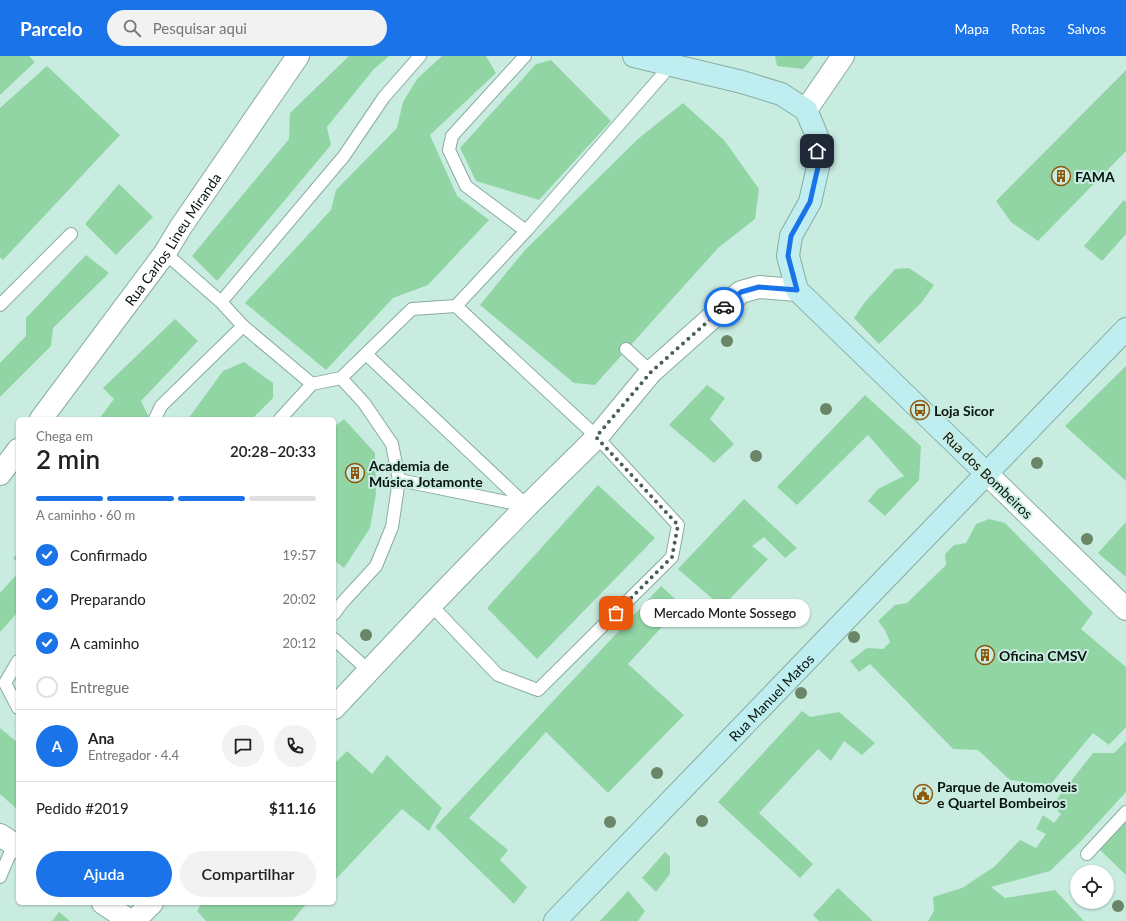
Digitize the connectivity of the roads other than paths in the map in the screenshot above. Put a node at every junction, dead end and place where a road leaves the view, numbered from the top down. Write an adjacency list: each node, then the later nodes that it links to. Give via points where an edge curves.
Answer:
1 (298, 56): 10 (street, Rua Carlos Lineu Miranda)
2 (420, 56): 12 (lane, via 384,97 344,156)
3 (525, 56): 8 (lane, via 452,136 449,150 466,186)
4 (634, 56): 6 (main road)
5 (843, 56): 7 (street)
6 (671, 65): 7 (main road, via 781,94); 8 (lane)
7 (806, 110): 11 (main road, via 817,136 818,167 810,202 791,236 788,256)
8 (526, 231): 14 (lane, via 521,246)
9 (71, 234): 13 (lane)
10 (165, 253): 12 (lane); 22 (street, Rua Carlos Lineu Miranda)
11 (797, 290): 19 (street, via 759,287 741,292); 27 (main road, Rua dos Bombeiros)
12 (221, 302): 15 (lane)
13 (0, 305)
14 (456, 306): 18 (lane, via 412,309); 25 (lane)
15 (244, 326): 21 (lane); 23 (lane, via 161,406)
16 (1126, 329): 27 (main road, Rua Manuel Matos)
17 (626, 349): 19 (lane)
18 (366, 354): 20 (lane); 30 (lane)
19 (651, 372): 25 (street)
20 (341, 378): 21 (lane); 29 (lane, via 364,403 392,444)
21 (312, 384): 24 (lane)
22 (42, 417)
23 (156, 417)
24 (282, 417)
25 (596, 437): 30 (street); 31 (lane, via 678,525 672,557 538,690 498,675)
26 (16, 453): 28 (street)
27 (986, 473): 32 (street, Rua dos Bombeiros); 47 (main road, Rua Manuel Matos)
28 (0, 474)
29 (399, 480): 30 (lane); 33 (lane, via 392,527 376,566)
30 (527, 506): 31 (street)
31 (431, 606): 36 (street)
32 (1126, 609)
33 (336, 611)
34 (336, 641): 36 (lane)
35 (16, 664): 37 (lane, via 5,683)
36 (368, 670): 38 (street)
37 (16, 704)
38 (336, 706)
39 (1126, 812): 41 (lane)
40 (11, 842): 42 (lane)
41 (1087, 854)
42 (0, 878)
43 (106, 905): 45 (street)
44 (150, 905): 46 (street)
45 (130, 921)
46 (134, 921)
47 (555, 921)

